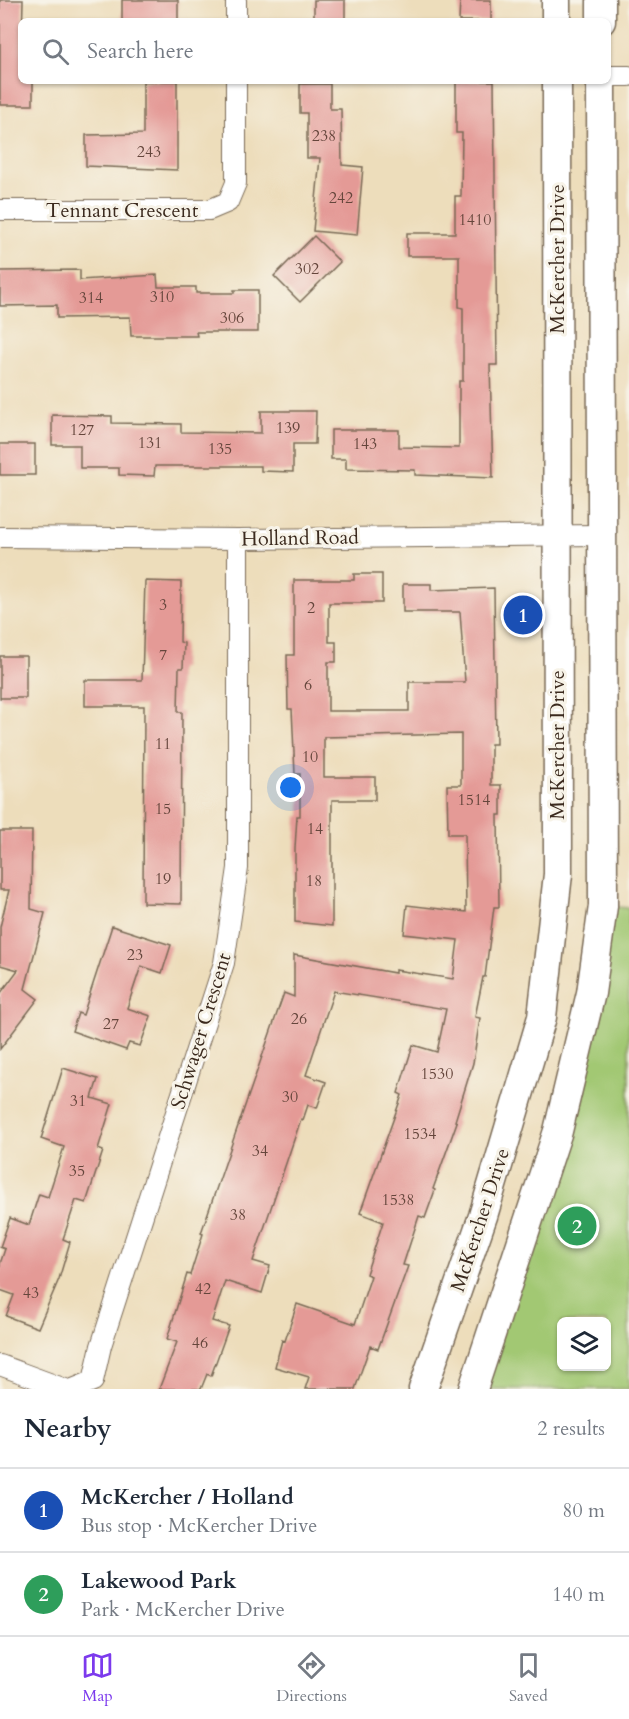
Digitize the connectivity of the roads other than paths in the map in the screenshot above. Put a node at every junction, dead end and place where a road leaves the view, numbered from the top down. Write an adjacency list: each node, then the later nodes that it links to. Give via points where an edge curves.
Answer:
1 (236, 0): 4 (street)
2 (556, 0): 5 (main road)
3 (601, 0): 6 (main road)
4 (236, 18)
5 (556, 18)
6 (601, 18)
7 (611, 76): 8 (street)
8 (629, 76)
9 (236, 84): 12 (street, Tennant Crescent, via 236,183 228,202 209,210)
10 (556, 84): 13 (main road, McKercher Drive)
11 (601, 84): 14 (main road)
12 (0, 210)
13 (556, 535): 14 (street, Holland Road); 16 (street, Holland Road); 20 (main road, McKercher Drive, via 558,874 542,1017 483,1216)
14 (601, 535): 21 (main road, via 603,906 591,993 558,1131)
15 (0, 537): 16 (street, Holland Road)
16 (238, 539): 19 (street, Schwager Crescent, via 238,868 224,963 100,1346 93,1381)
17 (0, 1365): 18 (street)
18 (65, 1389)
19 (73, 1389)
20 (423, 1389)
21 (473, 1389)

